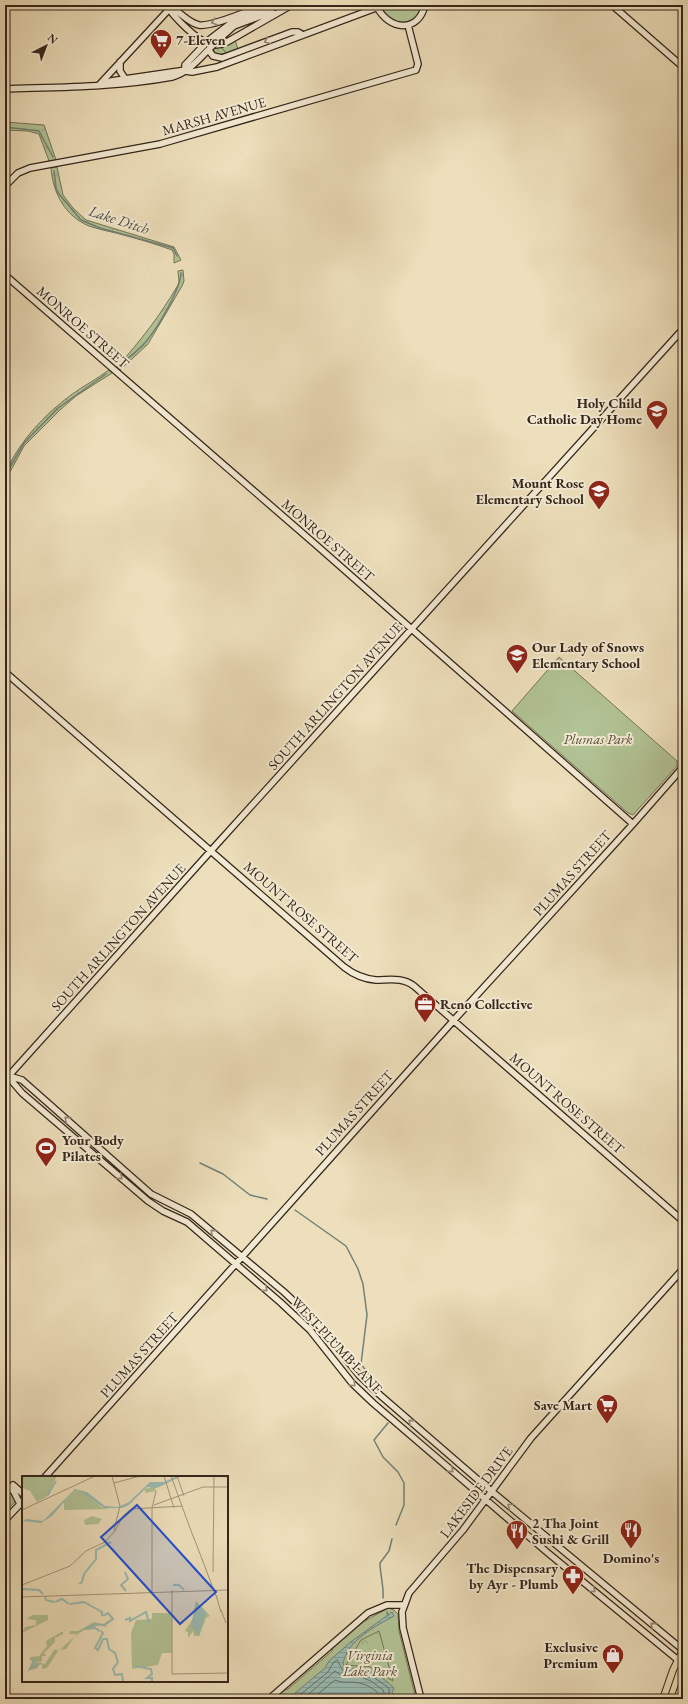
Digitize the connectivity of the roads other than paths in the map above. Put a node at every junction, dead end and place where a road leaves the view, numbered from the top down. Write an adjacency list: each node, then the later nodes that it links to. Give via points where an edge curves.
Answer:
1 (164, 5): 8 (main road)
2 (264, 5): 8 (main road, one-way to 8, via 201,25 190,21)
3 (277, 5): 15 (main road, bridge, via 236,20 209,40 185,64)
4 (384, 5): 9 (main road)
5 (424, 5): 10 (main road, via 419,18)
6 (612, 5): 14 (main road)
7 (290, 6): 8 (main road, via 218,45 204,42 175,18); 12 (main road, bridge, via 239,24)
8 (171, 7): 13 (main road)
9 (378, 7): 10 (main road, via 383,17 392,23); 11 (main road)
10 (408, 25): 19 (main road, MARSH AVENUE, via 418,66 416,70 160,144 30,168 18,173)
11 (303, 35): 12 (main road, one-way to 12, via 292,32 222,58 214,56); 15 (main road, via 217,67 200,71)
12 (210, 48): 15 (main road)
13 (120, 62): 16 (main road, via 120,71); 17 (main road)
14 (683, 68)
15 (185, 70): 16 (main road); 17 (main road, via 177,76 159,80 118,86)
16 (126, 80): 17 (main road)
17 (99, 85): 18 (main road)
18 (5, 90)
19 (5, 186)
20 (5, 275): 22 (main road, MONROE STREET)
21 (683, 329): 22 (main road, SOUTH ARLINGTON AVENUE)
22 (412, 629): 25 (main road, MONROE STREET); 26 (main road, SOUTH ARLINGTON AVENUE)
23 (5, 672): 26 (main road, MOUNT ROSE STREET)
24 (683, 767): 25 (main road, PLUMAS STREET)
25 (633, 824): 27 (main road, PLUMAS STREET)
26 (211, 850): 27 (main road, MOUNT ROSE STREET, via 348,970 366,978 406,981); 28 (main road, SOUTH ARLINGTON AVENUE)
27 (454, 1020): 29 (main road, MOUNT ROSE STREET); 30 (main road, PLUMAS STREET)
28 (6, 1077): 30 (main road, WEST PLUMB LANE, one-way to 28, via 191,1214 151,1194 22,1080); 31 (main road, WEST PLUMB LANE, one-way to 31, via 148,1201 162,1211 187,1222)
29 (683, 1221)
30 (243, 1257): 31 (main road, PLUMAS STREET); 36 (main road, WEST PLUMB LANE, one-way to 30, via 367,1383 309,1315)
31 (236, 1264): 33 (main road, PLUMAS STREET); 38 (main road, WEST PLUMB LANE, one-way to 38, via 301,1321 367,1398)
32 (683, 1269): 36 (main road, LAKESIDE DRIVE, via 531,1438)
33 (46, 1476)
34 (5, 1479): 37 (main road)
35 (5, 1482): 39 (main road)
36 (491, 1491): 38 (main road, LAKESIDE DRIVE); 42 (main road, WEST PLUMB LANE, one-way to 36)
37 (22, 1493)
38 (485, 1499): 41 (main road, LAKESIDE DRIVE, via 441,1556 411,1589); 43 (main road, WEST PLUMB LANE, one-way to 43)
39 (21, 1503): 40 (main road)
40 (5, 1520)
41 (404, 1605): 46 (main road, via 387,1604 368,1613); 47 (main road, via 403,1628)
42 (683, 1650): 43 (main road)
43 (678, 1660): 44 (main road, WEST PLUMB LANE); 48 (main road)
44 (683, 1666)
45 (683, 1682): 49 (main road)
46 (268, 1699)
47 (421, 1699)
48 (663, 1699)
49 (677, 1699)

